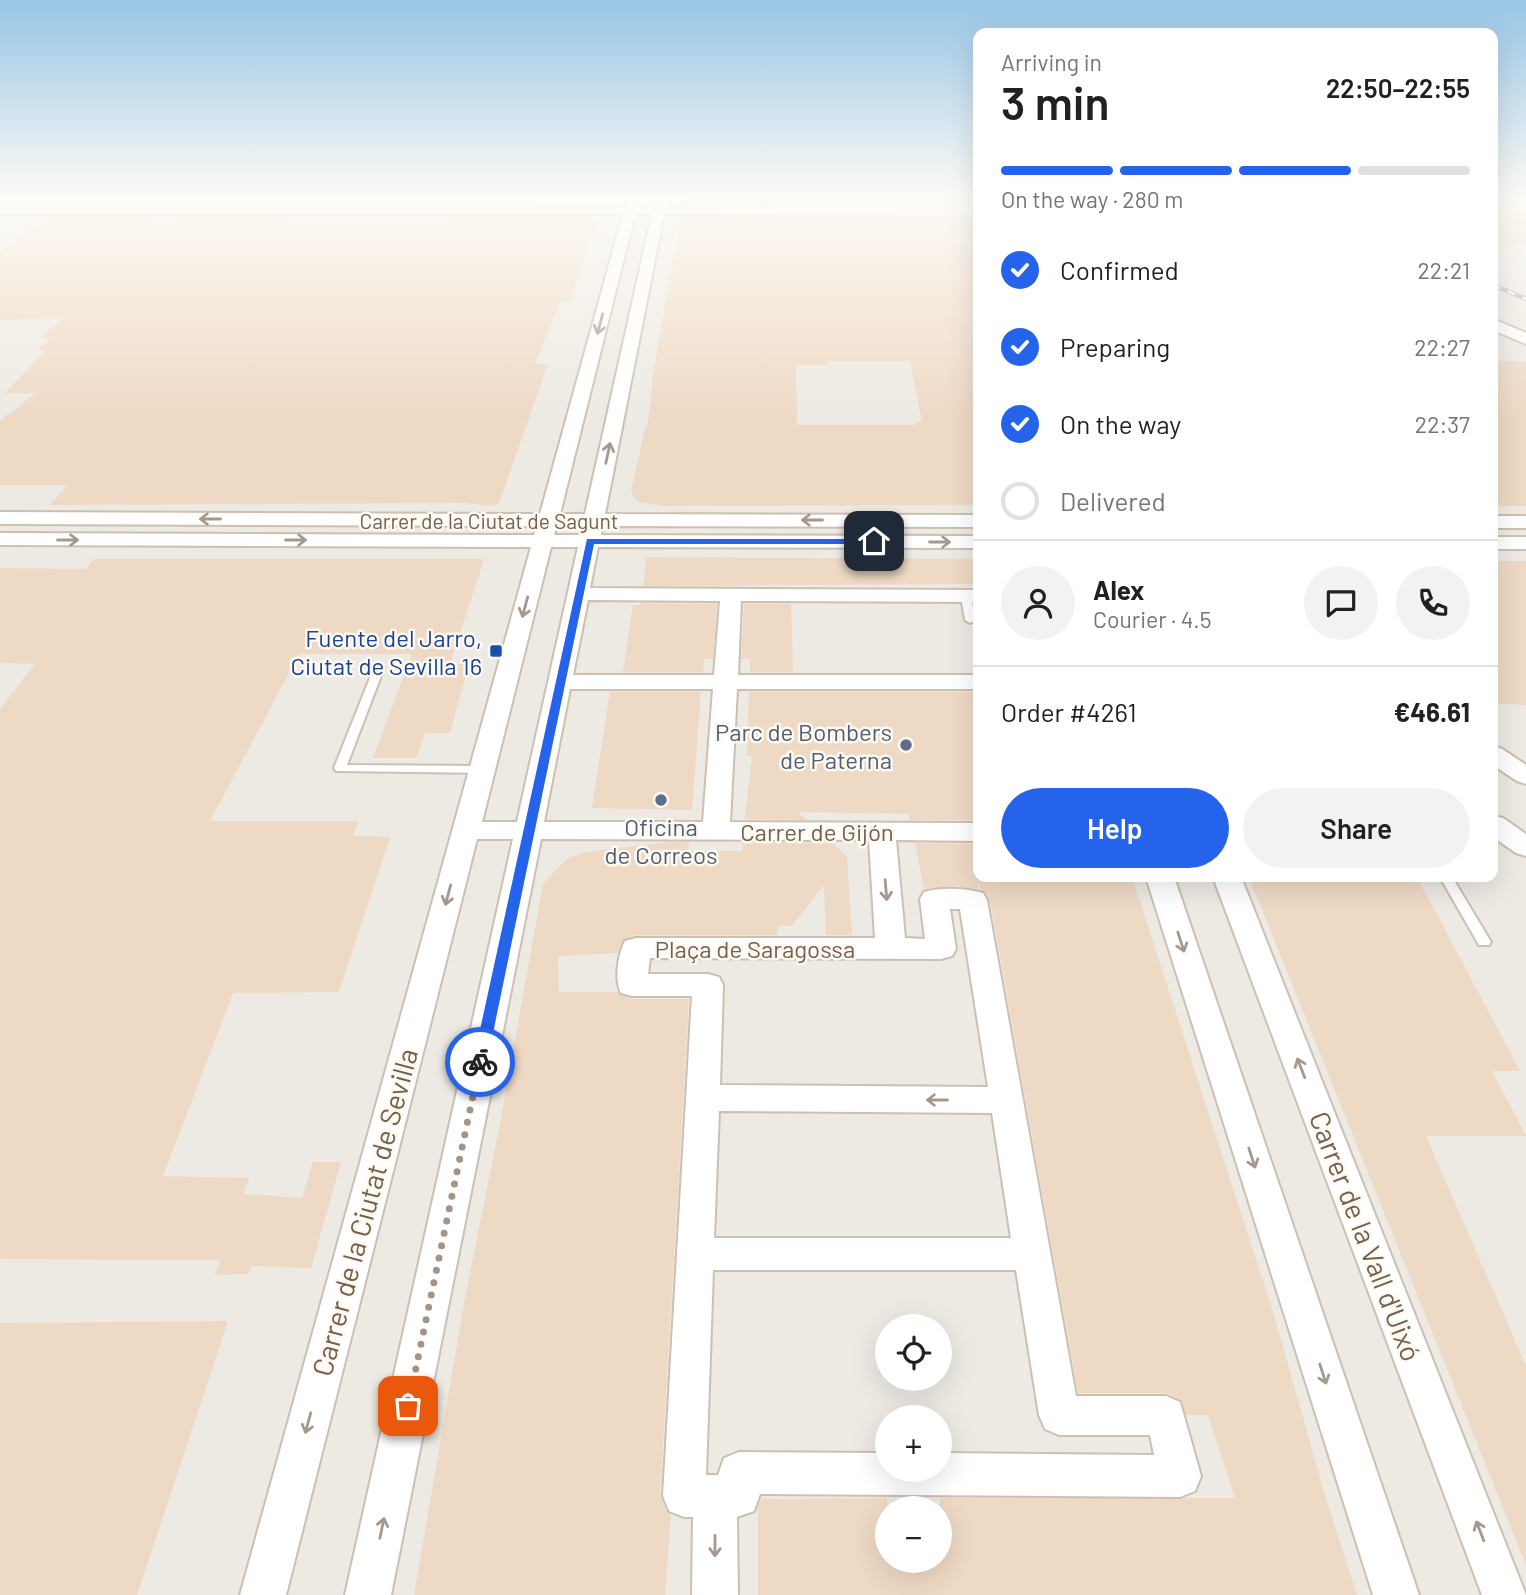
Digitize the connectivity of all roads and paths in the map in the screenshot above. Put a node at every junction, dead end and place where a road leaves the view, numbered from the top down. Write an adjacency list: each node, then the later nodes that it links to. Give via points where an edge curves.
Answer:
1 (614, 270): 10 (street, Carrer de la Ciutat de Sevilla, one-way to 10)
2 (647, 270): 6 (street, one-way to 2)
3 (1498, 326): 4 (street)
4 (1526, 339)
5 (0, 518): 10 (street, Carrer de la Ciutat de Sagunt, one-way to 5)
6 (594, 520): 7 (street, Carrer de la Ciutat de Sagunt, one-way to 6); 10 (street, Carrer de la Ciutat de Sagunt); 12 (street)
7 (973, 521)
8 (1498, 522): 9 (street)
9 (1526, 522)
10 (545, 530): 11 (street, Carrer de la Ciutat de Sagunt, one-way to 10); 12 (street, Carrer de la Ciutat de Sagunt); 25 (street, Carrer de la Ciutat de Sevilla, one-way to 25)
11 (0, 540)
12 (590, 541): 13 (street, Carrer de la Ciutat de Sagunt, one-way to 13); 16 (street)
13 (973, 542)
14 (1498, 543): 15 (street)
15 (1526, 543)
16 (579, 594): 17 (street); 21 (street)
17 (731, 595): 18 (street); 22 (street)
18 (972, 596): 19 (lane)
19 (970, 620)
20 (379, 668): 25 (lane, via 341,768)
21 (561, 682): 22 (street); 28 (street)
22 (725, 682): 23 (street); 29 (street)
23 (973, 682)
24 (1498, 757): 26 (street)
25 (482, 770): 27 (street, Carrer de la Ciutat de Sevilla)
26 (1526, 776)
27 (466, 830): 28 (street); 42 (street, Carrer de la Ciutat de Sevilla, one-way to 42)
28 (529, 830): 29 (street, Carrer de Gijón); 43 (street, one-way to 28)
29 (716, 831): 30 (street, Carrer de Gijón)
30 (882, 831): 31 (street, Carrer de Gijón); 36 (street, Plaça de Saragossa, one-way to 36)
31 (973, 832)
32 (1162, 882): 45 (street, one-way to 45)
33 (1229, 882): 46 (street, Carrer de la Vall d'Uixó, one-way to 33)
34 (1449, 882): 35 (lane)
35 (1484, 942)
36 (891, 949): 37 (street, Plaça de Saragossa, via 636,948 632,985 708,985); 38 (street, Plaça de Saragossa, via 941,949 934,899 973,900)
37 (703, 1098): 38 (street, one-way to 37); 39 (street, Plaça de Saragossa)
38 (1006, 1100): 40 (street, Plaça de Saragossa)
39 (695, 1254): 40 (street); 41 (street, Plaça de Saragossa, via 684,1496)
40 (1032, 1254): 41 (street, Plaça de Saragossa, via 1059,1415 1166,1416 1180,1476 739,1474 739,1496)
41 (715, 1496): 44 (street, one-way to 44)
42 (263, 1595)
43 (368, 1595)
44 (715, 1595)
45 (1396, 1595)
46 (1505, 1595)

